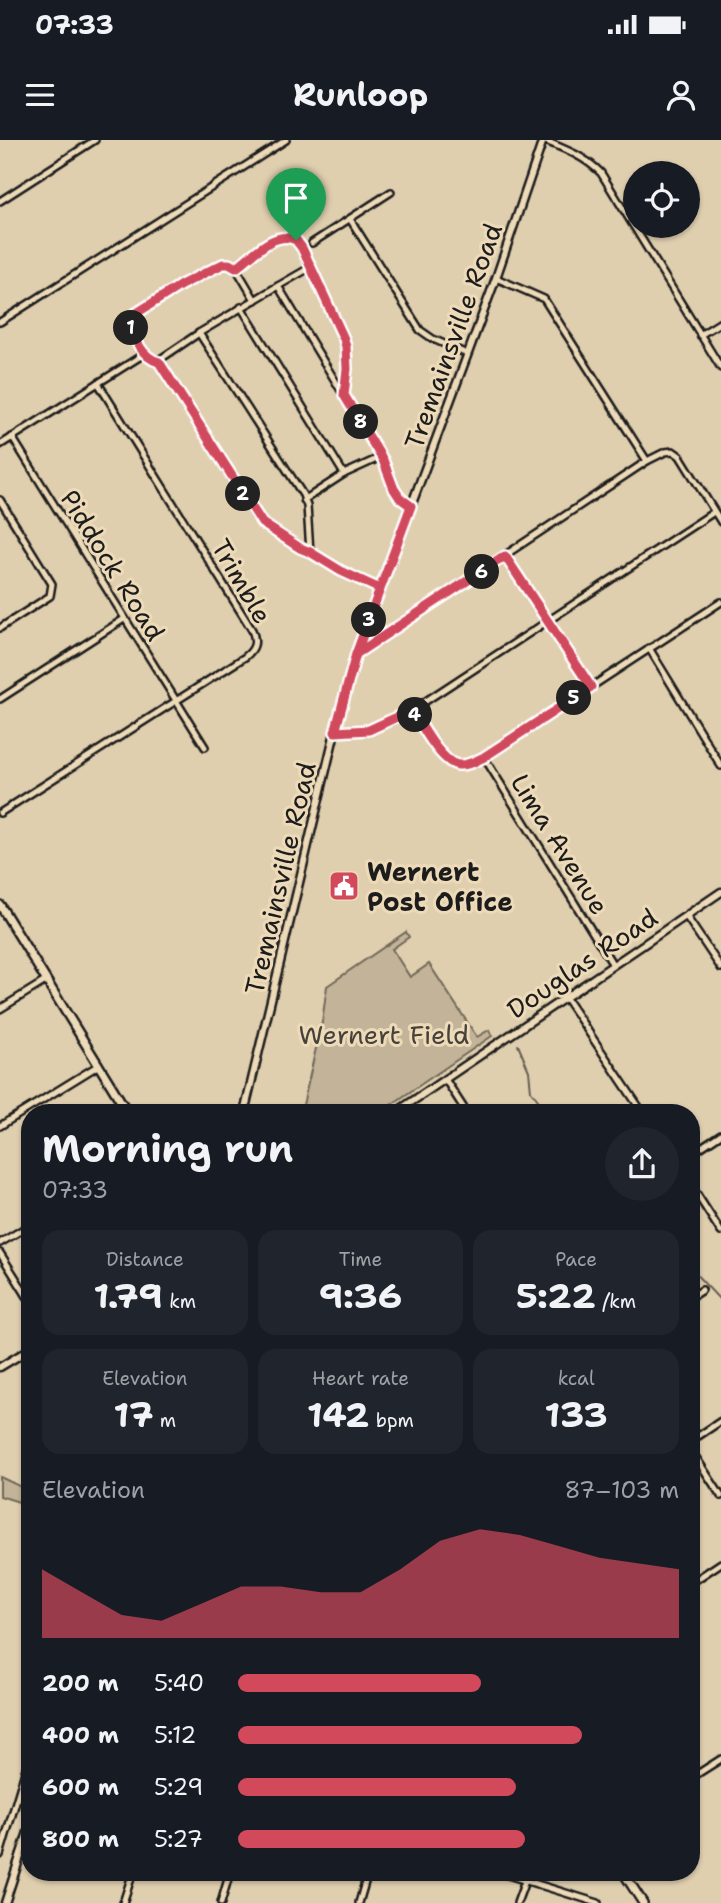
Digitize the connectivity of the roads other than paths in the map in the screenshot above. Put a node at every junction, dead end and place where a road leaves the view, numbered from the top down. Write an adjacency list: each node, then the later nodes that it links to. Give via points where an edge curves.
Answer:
1 (95, 140): 5 (street)
2 (286, 140): 16 (street)
3 (543, 140): 6 (street, via 590,162); 12 (street, Tremainsville Road)
4 (391, 192): 7 (street)
5 (0, 201)
6 (623, 209)
7 (350, 219): 9 (street); 20 (street, via 420,330)
8 (640, 238): 19 (street)
9 (312, 243)
10 (311, 267): 11 (street, via 296,240 282,237); 13 (street); 25 (street, via 346,347)
11 (236, 268): 14 (street); 22 (street, via 223,264 132,316 132,331 143,351)
12 (496, 278): 20 (street, Tremainsville Road); 29 (street, via 544,299)
13 (278, 286): 14 (street); 25 (street)
14 (255, 300): 15 (street)
15 (241, 307): 18 (street); 30 (street)
16 (0, 322)
17 (721, 323): 19 (street)
18 (199, 333): 22 (street); 32 (street)
19 (700, 335): 23 (street)
20 (467, 354): 33 (street, Tremainsville Road)
21 (141, 356): 24 (street)
22 (159, 362): 36 (street, via 256,516 269,529)
23 (721, 368)
24 (98, 383): 26 (street); 47 (street, Trimble, via 255,639 252,652)
25 (344, 395): 28 (street)
26 (12, 438): 27 (street); 40 (street, Piddock Road)
27 (0, 445)
28 (381, 457): 30 (street); 33 (street, via 394,489)
29 (647, 461): 34 (street, via 673,451); 37 (street)
30 (344, 474): 32 (street)
31 (0, 500): 42 (street, via 52,584 50,596)
32 (304, 500): 36 (street)
33 (411, 506): 38 (street, Tremainsville Road)
34 (714, 512): 35 (street); 41 (street)
35 (721, 522)
36 (310, 552): 38 (street)
37 (505, 556): 41 (street); 44 (street)
38 (380, 589): 44 (street, Tremainsville Road)
39 (721, 602): 43 (street)
40 (124, 619): 46 (street); 47 (street, Piddock Road)
41 (547, 621): 45 (street); 48 (street)
42 (0, 628)
43 (649, 648): 45 (street); 52 (street)
44 (356, 654): 49 (street, Tremainsville Road)
45 (591, 687): 51 (street)
46 (0, 699)
47 (175, 700): 50 (street, Piddock Road); 53 (street, Trimble)
48 (412, 710): 49 (street, via 369,730); 51 (street, Lima Avenue, via 449,762 472,763)
49 (335, 732): 66 (street, Tremainsville Road)
50 (205, 747)
51 (484, 757): 57 (street, Lima Avenue)
52 (721, 766)
53 (0, 813)
54 (721, 892): 56 (street, Douglas Road)
55 (0, 905): 59 (main road)
56 (686, 916): 57 (street, Douglas Road); 58 (street)
57 (612, 965): 60 (street, Douglas Road)
58 (721, 968)
59 (47, 980): 61 (street); 62 (main road)
60 (565, 997): 63 (street, Douglas Road); 69 (street)
61 (0, 1009)
62 (99, 1065): 64 (street); 65 (main road)
63 (444, 1079): 67 (street, Douglas Road); 68 (street)
64 (36, 1104)
65 (123, 1104)
66 (246, 1104)
67 (408, 1104)
68 (461, 1104)
69 (637, 1104)
70 (21, 1113): 71 (street)
71 (0, 1126)
72 (721, 1134): 73 (street)
73 (700, 1148)
74 (700, 1199): 76 (street)
75 (21, 1230): 77 (street)
76 (721, 1232)
77 (0, 1243)
78 (0, 1253): 79 (street)
79 (21, 1287)
80 (21, 1354): 81 (street)
81 (0, 1367)
82 (721, 1421): 83 (street)
83 (700, 1435)
84 (700, 1464): 85 (street)
85 (721, 1496)
86 (721, 1563): 87 (street)
87 (700, 1577)
88 (721, 1759): 89 (street)
89 (700, 1772)
90 (21, 1785): 92 (street)
91 (21, 1854): 98 (street)
92 (0, 1855)
93 (130, 1881): 99 (street)
94 (227, 1881): 100 (street)
95 (365, 1881): 101 (street)
96 (525, 1881): 102 (street); 103 (street)
97 (629, 1881): 104 (main road)
98 (5, 1903)
99 (124, 1903)
100 (221, 1903)
101 (359, 1903)
102 (517, 1903)
103 (598, 1903)
104 (643, 1903)

